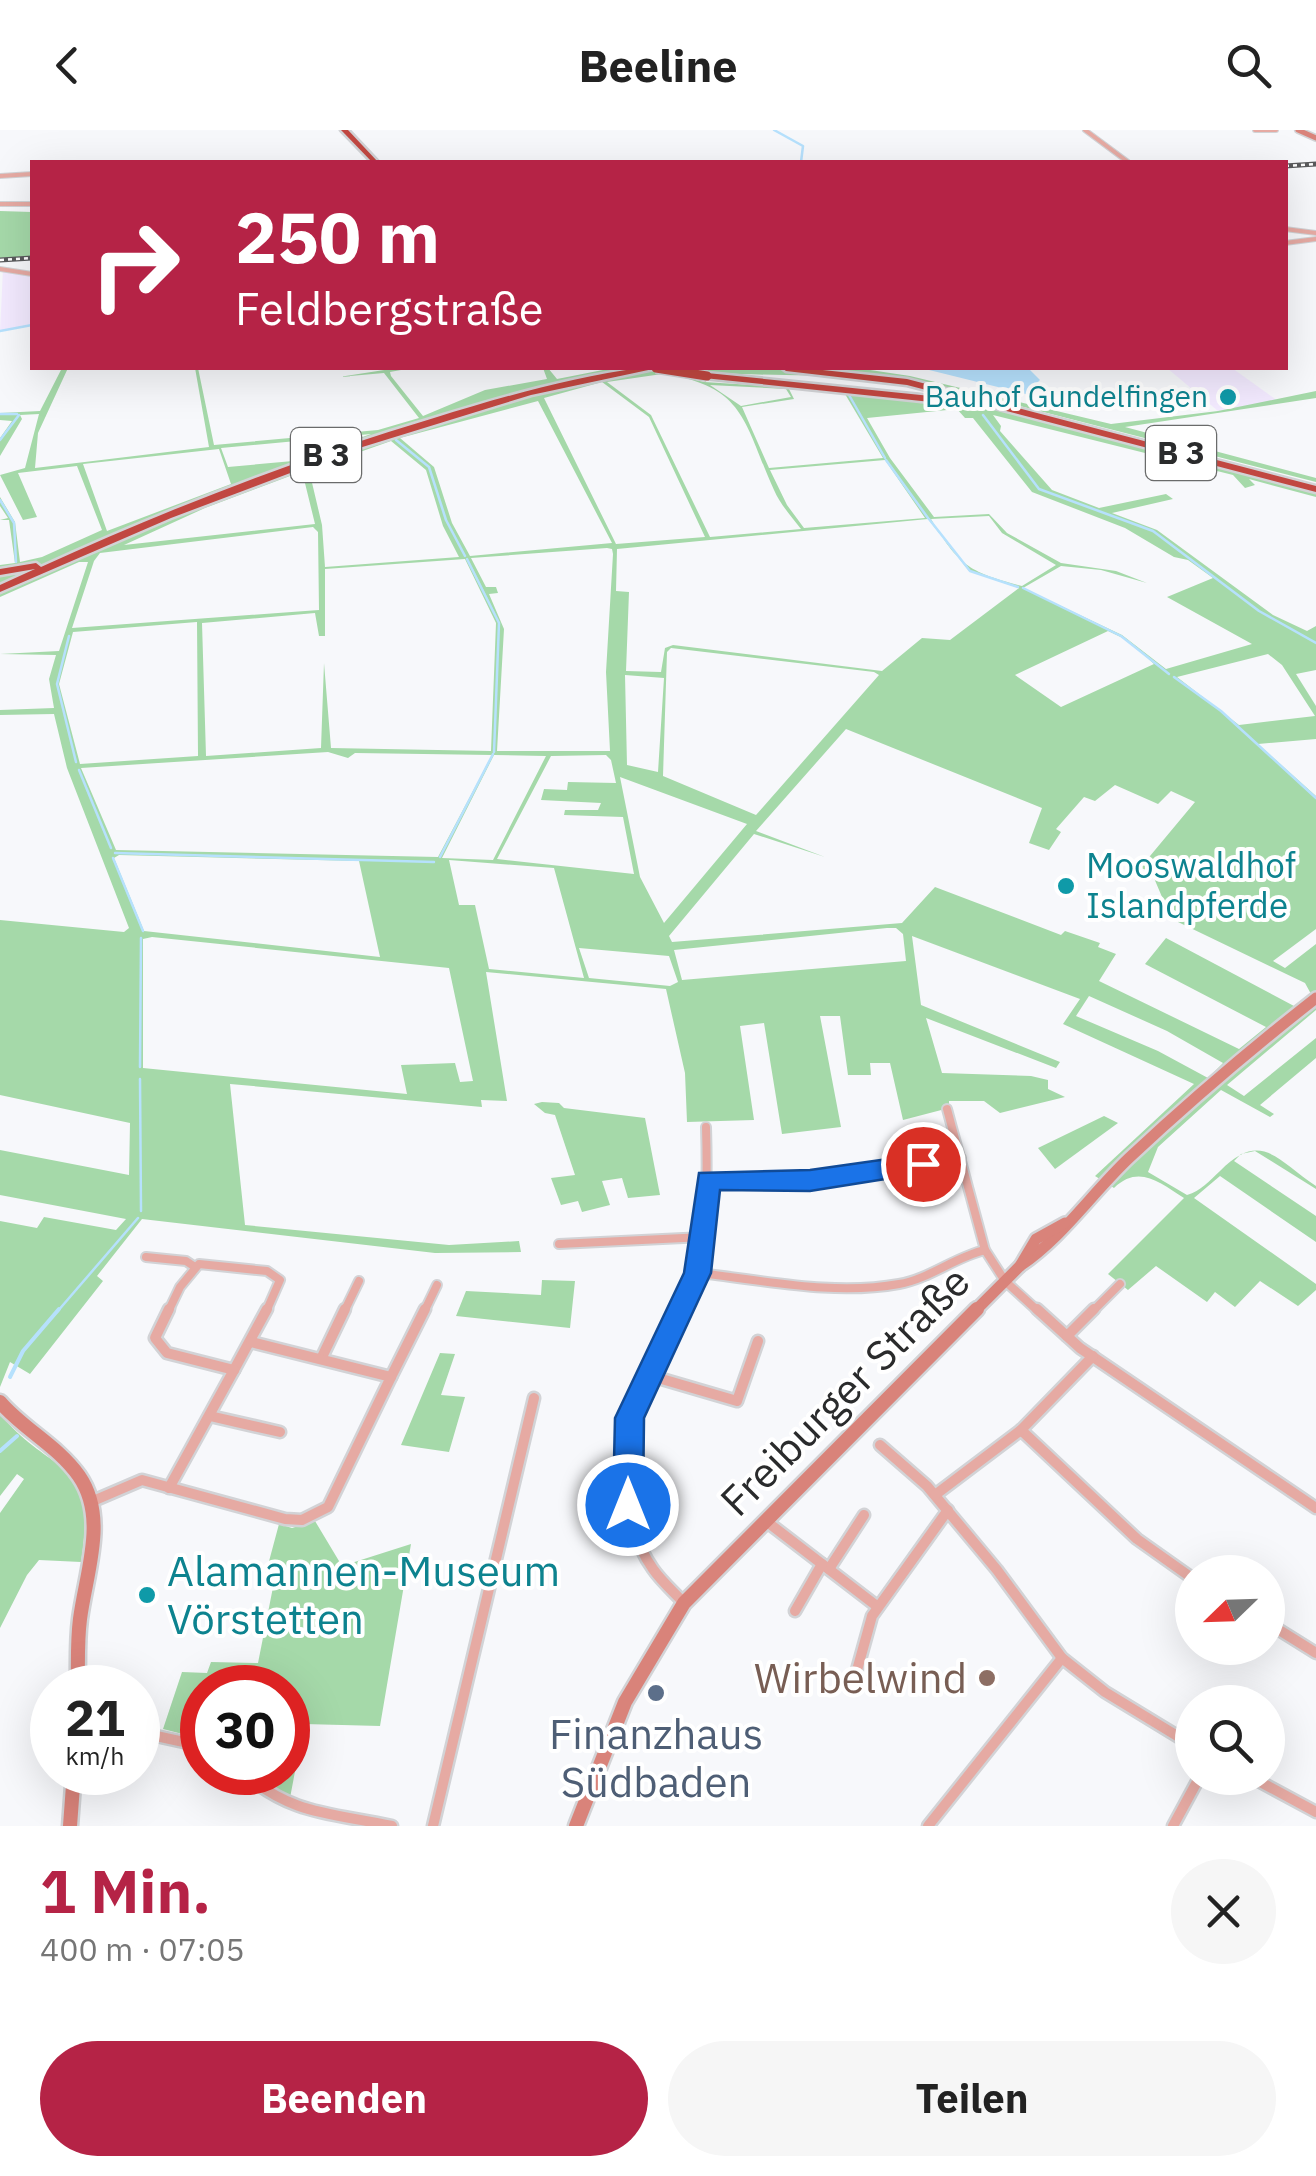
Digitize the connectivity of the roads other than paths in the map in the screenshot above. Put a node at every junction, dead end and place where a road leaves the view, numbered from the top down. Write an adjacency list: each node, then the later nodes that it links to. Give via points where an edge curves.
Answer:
1 (344, 130): 8 (highway)
2 (353, 130): 9 (highway)
3 (1085, 130): 10 (street)
4 (1255, 130): 5 (street)
5 (1274, 130)
6 (1298, 130): 7 (street)
7 (1316, 138)
8 (373, 160)
9 (382, 160)
10 (1125, 160)
11 (30, 174): 12 (street)
12 (0, 176)
13 (0, 204): 14 (street)
14 (30, 204)
15 (1288, 230): 16 (street)
16 (1316, 236): 17 (street)
17 (1288, 242)
18 (0, 269): 19 (street)
19 (30, 274)
20 (641, 370): 26 (highway, B 3, via 483,406)
21 (666, 370): 24 (highway, bridge, via 893,393)
22 (803, 370): 24 (highway, B 3, via 906,382)
23 (853, 370): 25 (highway, B 3, via 959,389)
24 (1045, 418): 25 (highway, B 3)
25 (1316, 486)
26 (171, 513): 27 (highway, B 3); 29 (highway, B 3)
27 (56, 560): 28 (highway); 29 (highway, B 3)
28 (0, 572)
29 (0, 588)
30 (1316, 998): 42 (street, Freiburger Straße, via 1223,1072)
31 (946, 1109): 33 (street)
32 (706, 1127): 34 (street)
33 (961, 1158): 34 (street, via 810,1180); 37 (street)
34 (708, 1180): 35 (street)
35 (704, 1237): 36 (street); 40 (street)
36 (559, 1244)
37 (985, 1250): 40 (street, via 890,1286); 42 (street)
38 (146, 1257): 39 (street)
39 (195, 1267): 47 (street, via 267,1271 280,1280); 50 (street, via 155,1338 167,1353)
40 (698, 1273): 51 (street)
41 (359, 1281): 49 (street)
42 (1005, 1282): 45 (street); 65 (street, Freiburger Straße)
43 (1120, 1284): 45 (street)
44 (438, 1285): 52 (street)
45 (1067, 1336): 48 (street)
46 (758, 1340): 51 (street, via 737,1401)
47 (252, 1342): 49 (street); 50 (street)
48 (1093, 1356): 56 (street); 62 (street)
49 (322, 1357): 52 (street)
50 (234, 1370): 55 (street)
51 (648, 1375): 68 (street, via 629,1418 628,1505 651,1567)
52 (391, 1377): 59 (street, via 342,1483 317,1514 285,1518)
53 (534, 1398): 84 (street)
54 (0, 1402): 61 (street, via 63,1459)
55 (210, 1416): 57 (street); 59 (street)
56 (1021, 1430): 60 (street); 67 (street)
57 (280, 1432)
58 (880, 1445): 60 (street)
59 (170, 1488): 61 (street, via 142,1480)
60 (935, 1495): 63 (street)
61 (93, 1500): 74 (street)
62 (1316, 1508)
63 (948, 1510): 69 (street); 73 (street)
64 (864, 1515): 66 (street)
65 (766, 1521): 66 (street); 68 (street, Freiburger Straße)
66 (826, 1566): 69 (street); 70 (street)
67 (1175, 1566)
68 (684, 1603): 85 (street, Freiburger Straße, via 625,1702)
69 (878, 1606): 75 (street)
70 (794, 1611)
71 (1285, 1634): 72 (street)
72 (1316, 1653)
73 (1062, 1658): 76 (street); 86 (street)
74 (78, 1665)
75 (854, 1681)
76 (1175, 1735)
77 (72, 1795): 82 (street)
78 (265, 1795): 83 (street, via 290,1808)
79 (1190, 1795): 87 (street)
80 (1284, 1795): 81 (street)
81 (1316, 1812)
82 (70, 1826)
83 (392, 1826)
84 (433, 1826)
85 (576, 1826)
86 (928, 1826)
87 (1173, 1826)

